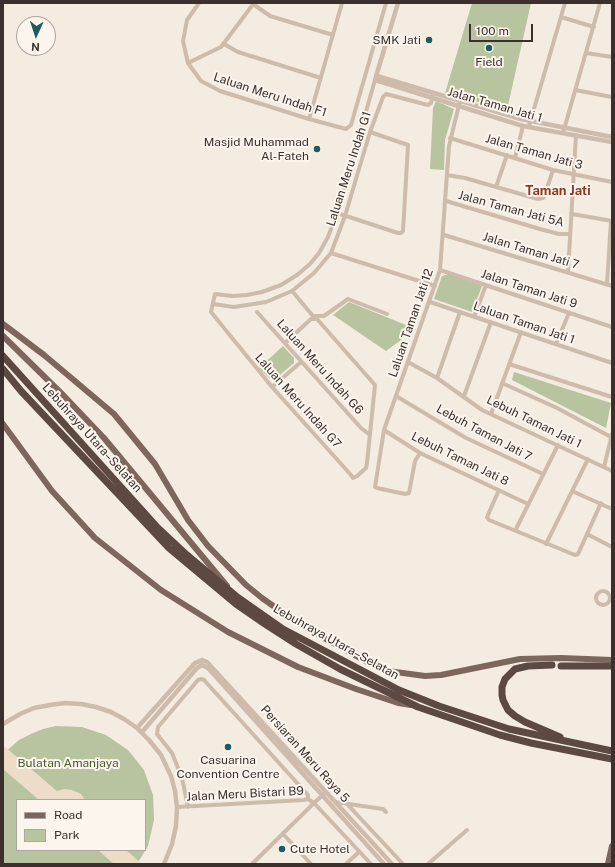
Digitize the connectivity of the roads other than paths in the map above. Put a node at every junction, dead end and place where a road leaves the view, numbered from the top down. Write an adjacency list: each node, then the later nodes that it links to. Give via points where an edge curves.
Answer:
1 (199, 3): 14 (street, Laluan Meru Indah F1, via 185,25 183,45)
2 (342, 3): 10 (street)
3 (386, 3): 23 (street, Laluan Meru Indah F1, via 351,125 344,129)
4 (398, 3): 16 (street)
5 (565, 3): 8 (street)
6 (600, 3): 9 (street)
7 (254, 4): 10 (street, via 270,16); 11 (street)
8 (561, 17): 9 (street); 24 (street)
9 (594, 27): 12 (street)
10 (333, 35): 15 (street)
11 (224, 44): 14 (street); 15 (street, via 238,52)
12 (586, 53): 13 (street); 17 (street)
13 (612, 57)
14 (188, 63): 23 (street, Laluan Meru Indah F1, via 201,81 213,88)
15 (321, 78): 23 (street)
16 (376, 78): 18 (street, Jalan Taman Jati 1); 19 (street, Jalan Taman Jati 1); 40 (street)
17 (575, 90): 20 (street); 26 (street)
18 (418, 93): 19 (street, Jalan Taman Jati 1); 21 (street)
19 (433, 95): 21 (street, Laluan Meru Indah G1, via 428,105); 22 (street, Jalan Taman Jati 1)
20 (612, 97)
21 (416, 102): 27 (street, Laluan Meru Indah G1, via 386,94)
22 (459, 104): 24 (street, Jalan Taman Jati 1); 25 (street, Jalan Taman Jati 1); 30 (street, Laluan Taman Jati 12)
23 (309, 119)
24 (530, 124): 25 (street, Jalan Taman Jati 1); 26 (street, Jalan Taman Jati 1)
25 (523, 126): 33 (street)
26 (564, 130): 28 (street, Jalan Taman Jati 1); 29 (street, Jalan Taman Jati 1)
27 (370, 132): 42 (street, Laluan Meru Indah G1); 42 (street, via 406,144 408,147 403,231 398,233)
28 (576, 135): 31 (street, Jalan Taman Jati 1); 36 (street)
29 (612, 137)
30 (450, 138): 32 (street, Jalan Taman Jati 3); 35 (street, Laluan Taman Jati 12)
31 (612, 142)
32 (507, 155): 33 (street, Jalan Taman Jati 3); 38 (street)
33 (514, 158): 34 (street, Jalan Taman Jati 3)
34 (553, 170): 36 (street, Jalan Taman Jati 3); 38 (street, via 541,199)
35 (447, 175): 38 (street); 39 (street, Laluan Taman Jati 12)
36 (574, 175): 37 (street, Jalan Taman Jati 3); 41 (street)
37 (612, 182)
38 (496, 187)
39 (446, 201): 44 (street, Jalan Taman Jati 5A, via 540,230); 45 (street, Laluan Taman Jati 12)
40 (337, 213): 42 (street); 55 (street, via 319,253 297,275 281,285 262,292 232,296 215,294)
41 (572, 214): 43 (street); 44 (street)
42 (346, 216): 46 (street, Laluan Meru Indah G1)
43 (611, 221): 49 (street)
44 (570, 234): 48 (street)
45 (444, 235): 47 (street, Laluan Taman Jati 12); 48 (street, Jalan Taman Jati 7)
46 (331, 253): 51 (street); 53 (street, Laluan Meru Indah G1, via 314,273)
47 (440, 270): 50 (street, Jalan Taman Jati 9); 51 (street, Laluan Taman Jati 12)
48 (568, 272): 49 (street, Jalan Taman Jati 7)
49 (607, 284): 52 (street, Jalan Taman Jati 7)
50 (486, 285): 58 (street, Jalan Taman Jati 9); 60 (street)
51 (435, 286): 54 (street, Laluan Taman Jati 12)
52 (612, 286)
53 (292, 291): 55 (street, Laluan Meru Indah G1, via 266,302 244,307); 59 (street, via 313,316 324,316 348,299)
54 (430, 302): 57 (street, Laluan Taman Jati 1); 70 (street, Laluan Taman Jati 12)
55 (212, 304): 76 (street, Laluan Meru Indah G7, via 211,314)
56 (257, 312): 66 (street, Laluan Meru Indah G6)
57 (460, 312): 60 (street, Laluan Taman Jati 1); 74 (street)
58 (569, 313): 63 (street, Jalan Taman Jati 9); 67 (street)
59 (387, 314)
60 (474, 317): 61 (street, Laluan Taman Jati 1)
61 (491, 322): 64 (street, Laluan Taman Jati 1); 78 (street)
62 (3, 324): 101 (main road, via 114,414 155,464 188,520 208,546 246,585 315,634 388,671 425,676 520,659)
63 (612, 327)
64 (521, 332): 67 (street, Laluan Taman Jati 1); 72 (street)
65 (3, 336): 100 (main road, via 104,438)
66 (285, 343): 69 (street, Laluan Meru Indah G6); 83 (street, via 311,319 317,319 321,323 375,385)
67 (556, 344): 71 (street, Laluan Taman Jati 1)
68 (3, 356): 100 (highway, Lebuhraya Utara–Selatan, via 158,528)
69 (301, 362): 76 (street); 83 (street, Laluan Meru Indah G6)
70 (408, 362): 74 (street, Lebuh Taman Jati 1); 77 (street, Laluan Taman Jati 12)
71 (612, 363)
72 (510, 364): 75 (street); 79 (street)
73 (3, 369): 106 (highway, Lebuhraya Utara–Selatan, via 169,548 236,604 302,648)
74 (437, 378): 78 (street, Lebuh Taman Jati 1)
75 (502, 383): 80 (street); 84 (street)
76 (272, 387): 83 (street, Laluan Meru Indah G7, via 353,478 366,466)
77 (396, 396): 82 (street, Laluan Taman Jati 12); 90 (street, Lebuh Taman Jati 7, via 466,438)
78 (464, 396): 80 (street, Lebuh Taman Jati 1)
79 (612, 397)
80 (491, 414): 85 (street, Lebuh Taman Jati 1)
81 (3, 424): 106 (main road, via 52,491 95,538 161,590 228,632 298,668)
82 (384, 430): 86 (street, Lebuh Taman Jati 8); 86 (street, Laluan Taman Jati 12, via 376,488 408,493 414,461)
83 (370, 435)
84 (612, 436): 88 (street)
85 (558, 445): 87 (street, Lebuh Taman Jati 1); 90 (street)
86 (420, 453): 91 (street, Lebuh Taman Jati 8)
87 (588, 459): 88 (street, Lebuh Taman Jati 1); 92 (street)
88 (604, 467): 89 (street, Lebuh Taman Jati 1)
89 (612, 471)
90 (543, 474): 93 (street)
91 (499, 490): 93 (street, Lebuh Taman Jati 8); 96 (street, via 487,517)
92 (572, 491): 94 (street); 98 (street)
93 (528, 504): 96 (street)
94 (601, 504): 95 (street); 97 (street)
95 (612, 509)
96 (516, 531): 98 (street)
97 (587, 534): 98 (street, via 578,554 575,555); 99 (street)
98 (546, 544)
99 (612, 547)
100 (236, 596): 110 (highway, Lebuhraya Utara–Selatan, via 283,629 399,690 493,725)
101 (612, 660)
102 (202, 663): 108 (street, via 195,663); 109 (street); 113 (street, Persiaran Meru Raya 5, via 207,662); 114 (street, Persiaran Meru Raya 5)
103 (552, 665): 110 (highway, via 515,669 505,679 502,688 503,700 508,710 525,722)
104 (561, 666): 105 (highway)
105 (612, 666)
106 (418, 707): 112 (highway, Lebuhraya Utara–Selatan, via 500,735)
107 (3, 724): 108 (street, via 34,708 65,703 103,710)
108 (137, 728): 109 (street)
109 (142, 732): 120 (street, via 167,766)
110 (586, 746): 111 (highway, Lebuhraya Utara–Selatan)
111 (612, 751)
112 (612, 759)
113 (326, 792): 114 (street); 116 (street, Persiaran Meru Raya 5)
114 (322, 796): 117 (street); 132 (street, Persiaran Meru Raya 5)
115 (308, 799): 117 (street, Jalan Meru Bistari B9); 119 (street, Jalan Meru Bistari B9); 119 (street, via 308,795 204,680 198,680 157,731 160,739 169,748 182,778)
116 (335, 802): 118 (street); 126 (street, Persiaran Meru Raya 5)
117 (314, 803): 123 (street); 125 (street, Jalan Meru Bistari B9)
118 (348, 804): 121 (street, via 383,809); 133 (street)
119 (188, 807): 120 (street, Jalan Meru Bistari B9)
120 (177, 808): 127 (street, via 172,844)
121 (386, 812)
122 (467, 830): 134 (street)
123 (282, 834): 128 (street); 129 (street)
124 (612, 846): 135 (main road)
125 (359, 852): 130 (street); 131 (street)
126 (390, 863)
127 (164, 864)
128 (252, 864)
129 (311, 864)
130 (346, 864)
131 (371, 864)
132 (384, 864)
133 (402, 864)
134 (428, 864)
135 (608, 864)

